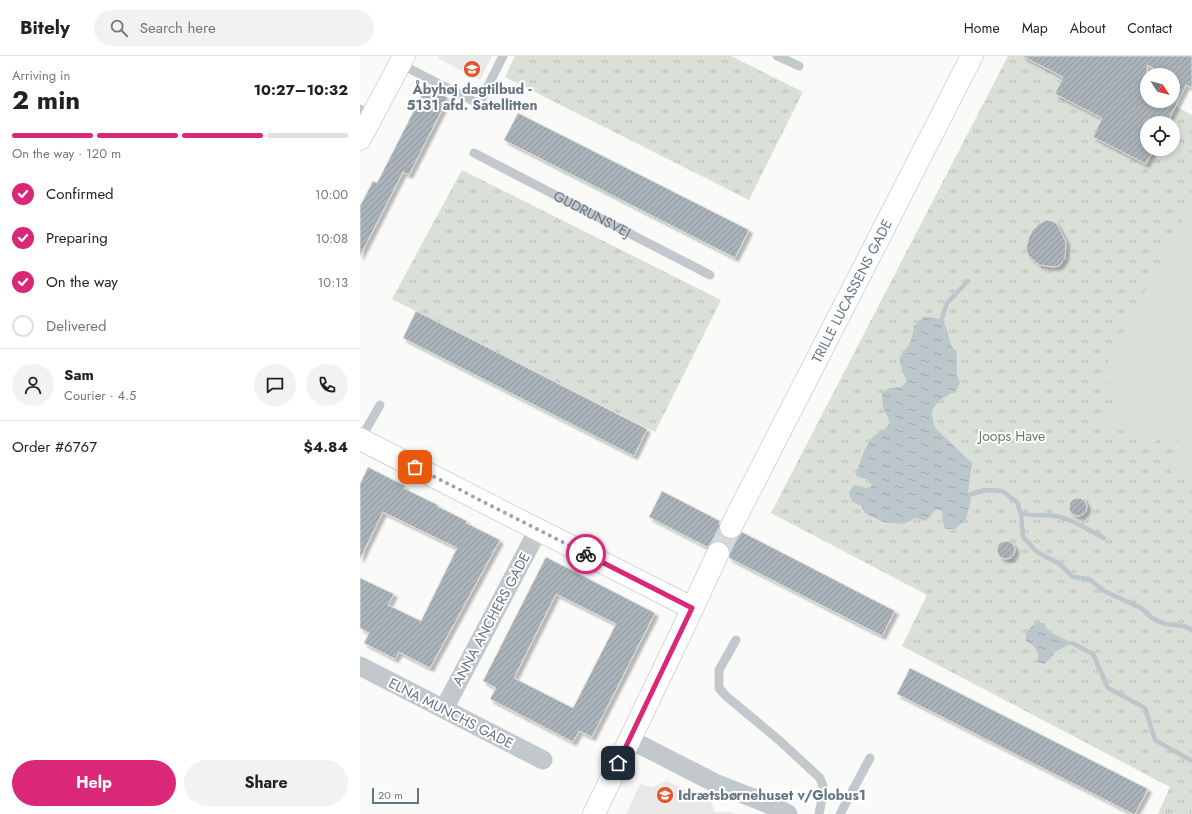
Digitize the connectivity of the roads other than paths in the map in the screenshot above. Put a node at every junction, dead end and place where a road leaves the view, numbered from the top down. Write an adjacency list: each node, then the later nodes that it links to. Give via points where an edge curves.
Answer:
1 (503, 56): 4 (lane, via 479,104)
2 (777, 56): 5 (lane)
3 (972, 56): 12 (street, TRILLE LUCASSENS GADE)
4 (402, 60): 6 (street)
5 (799, 66)
6 (366, 113): 7 (street)
7 (360, 139)
8 (474, 153): 9 (lane, GUDRUNSVEJ)
9 (710, 275)
10 (380, 405): 11 (lane)
11 (360, 440): 13 (street)
12 (731, 527)
13 (538, 530): 15 (street); 18 (street, ANNA ANCHERS GADE)
14 (718, 553): 15 (street)
15 (692, 608): 19 (street)
16 (736, 640): 24 (lane, via 719,670 719,688 820,778 824,789)
17 (360, 666): 18 (street, ELNA MUNCHS GADE)
18 (444, 709): 21 (street, ELNA MUNCHS GADE)
19 (629, 739): 22 (street); 23 (street, via 715,783)
20 (870, 758): 25 (lane)
21 (543, 760)
22 (594, 814)
23 (788, 814)
24 (819, 814)
25 (840, 814)

